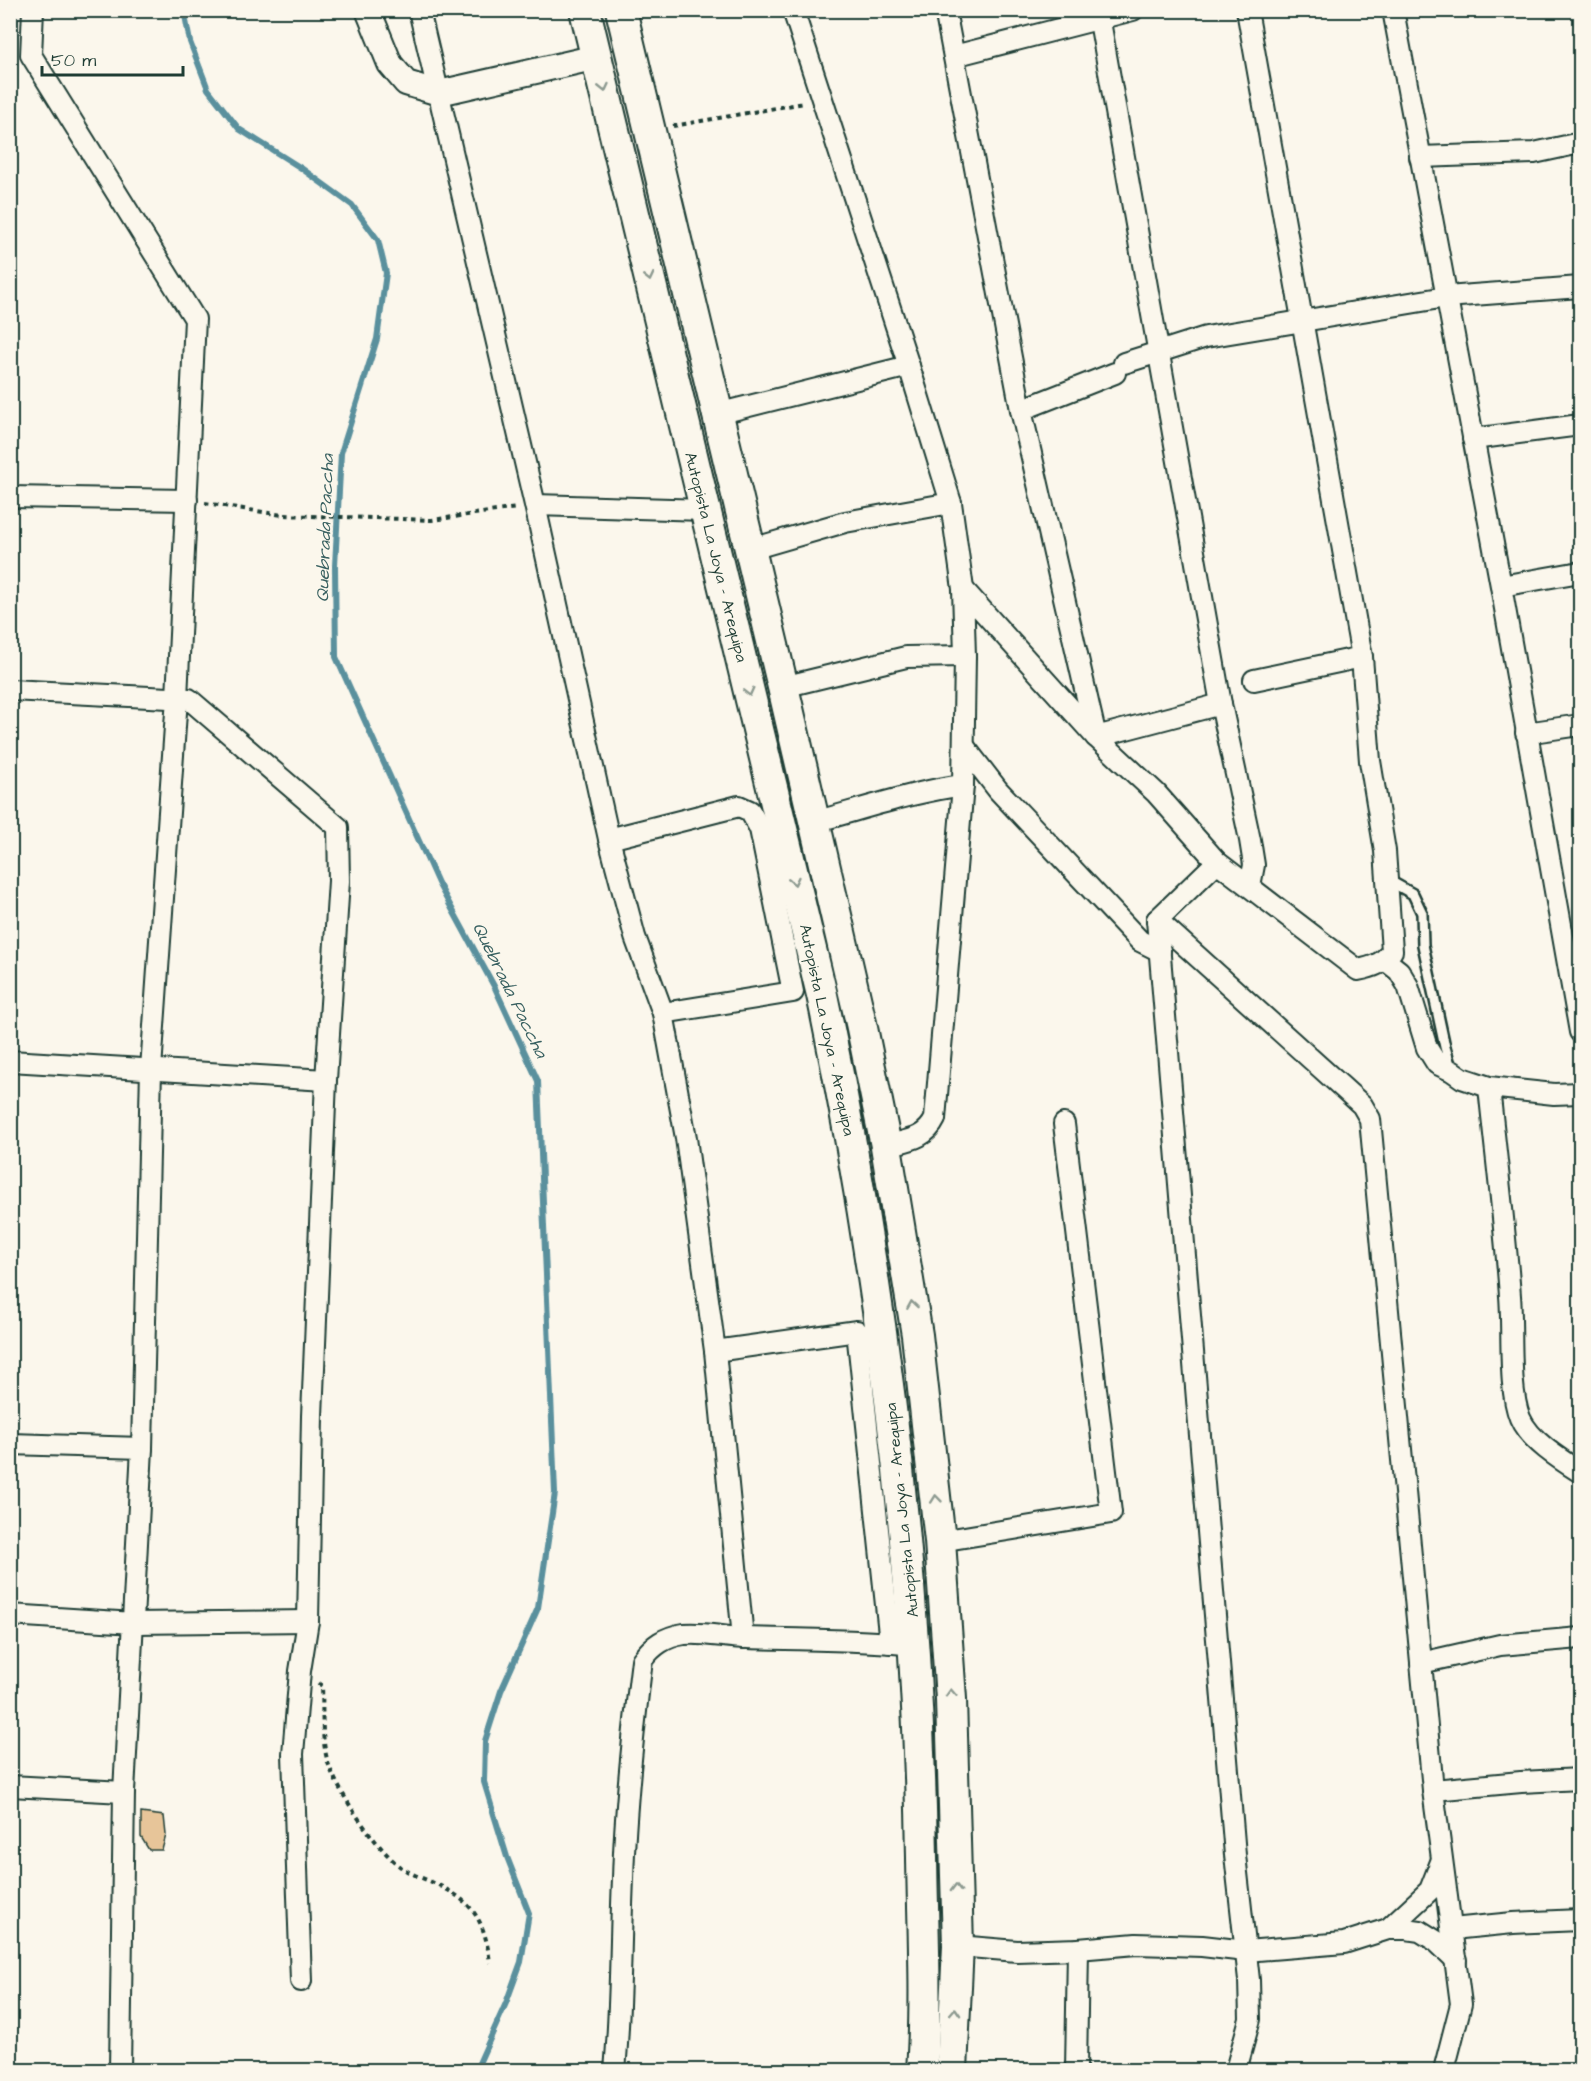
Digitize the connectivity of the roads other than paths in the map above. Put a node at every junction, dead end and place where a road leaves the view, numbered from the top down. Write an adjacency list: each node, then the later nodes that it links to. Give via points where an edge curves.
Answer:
1 (33, 10): 27 (street, via 32,56 195,319)
2 (368, 10): 14 (street, via 390,64 406,82)
3 (419, 10): 14 (street)
4 (585, 10): 13 (main road, Autopista La Joya - Arequipa)
5 (621, 10): 23 (main road, Autopista La Joya - Arequipa)
6 (793, 10): 21 (street)
7 (945, 10): 12 (street)
8 (1133, 10): 11 (street)
9 (1247, 10): 19 (street)
10 (1393, 10): 16 (street)
11 (1099, 14): 12 (street); 20 (street)
12 (954, 56): 22 (street)
13 (597, 57): 14 (street); 30 (main road, Autopista La Joya - Arequipa, one-way to 30)
14 (439, 93): 29 (street)
15 (1581, 143): 16 (street, via 1534,153)
16 (1420, 157): 18 (street)
17 (1581, 287): 18 (street)
18 (1446, 297): 19 (street); 25 (street)
19 (1303, 321): 20 (street, via 1206,337); 36 (street)
20 (1159, 351): 22 (street); 41 (street)
21 (909, 366): 23 (street); 28 (street)
22 (1021, 410): 44 (street)
23 (717, 414): 31 (main road, Autopista La Joya - Arequipa)
24 (1581, 425): 25 (street)
25 (1473, 439): 33 (street)
26 (10, 497): 27 (street)
27 (187, 500): 40 (street)
28 (951, 503): 31 (street, via 845,522); 34 (street)
29 (535, 505): 30 (street); 49 (street)
30 (705, 510): 48 (main road, Autopista La Joya - Arequipa, one-way to 48)
31 (748, 550): 38 (main road, Autopista La Joya - Arequipa)
32 (1581, 572): 33 (street)
33 (1501, 586): 43 (street)
34 (963, 589): 35 (street); 44 (street)
35 (965, 656): 38 (street, via 906,657); 45 (street)
36 (1362, 657): 37 (street); 51 (street, via 1370,761)
37 (1254, 680)
38 (783, 687): 47 (main road, Autopista La Joya - Arequipa)
39 (10, 690): 40 (street)
40 (177, 698): 59 (street); 61 (street, via 189,699 338,827 339,881)
41 (1221, 704): 44 (street); 52 (street, via 1254,865)
42 (1581, 725): 43 (street)
43 (1526, 733): 57 (street)
44 (1096, 737): 50 (street, via 1156,793)
45 (964, 746): 46 (street); 54 (street, via 998,790 1140,941)
46 (963, 785): 47 (street, via 928,790); 65 (street, via 935,1119 923,1136)
47 (814, 822): 65 (main road, Autopista La Joya - Arequipa)
48 (771, 828): 49 (street, via 739,806); 56 (street, via 793,992); 76 (main road, Autopista La Joya - Arequipa, one-way to 76, via 840,1080 870,1252 905,1521)
49 (609, 839): 56 (street, via 635,937)
50 (1217, 862): 52 (street); 53 (street)
51 (1386, 878): 55 (street, via 1392,951); 60 (lane, via 1413,894 1422,913 1423,945)
52 (1250, 886): 55 (street, via 1358,970)
53 (1157, 920): 54 (street); 77 (street, via 1362,1105 1370,1119)
54 (1160, 951): 88 (street)
55 (1385, 960): 60 (street, via 1399,971 1408,986 1426,1048 1437,1064)
56 (663, 1013): 66 (street, via 686,1138)
57 (1581, 1032)
58 (10, 1060): 59 (street)
59 (151, 1069): 61 (street); 68 (street)
60 (1452, 1071): 62 (street)
61 (326, 1080): 72 (street)
62 (1489, 1087): 63 (street); 69 (street, via 1510,1297 1514,1391 1520,1418 1528,1432)
63 (1581, 1093)
64 (1064, 1124): 70 (street, via 1111,1513)
65 (886, 1146): 70 (main road, Autopista La Joya - Arequipa, one-way to 65, via 917,1335)
66 (715, 1351): 74 (street); 76 (street, via 857,1331)
67 (10, 1444): 68 (street)
68 (142, 1448): 73 (street)
69 (1581, 1472)
70 (940, 1541): 86 (main road, Autopista La Joya - Arequipa, one-way to 70, via 951,1699)
71 (10, 1615): 73 (street)
72 (308, 1621): 73 (street); 90 (street, via 293,1754)
73 (134, 1623): 81 (street)
74 (743, 1638): 76 (street); 92 (street, via 685,1634 664,1639 642,1660 629,1770)
75 (1581, 1638): 77 (street, via 1500,1645)
76 (902, 1644): 93 (main road, Autopista La Joya - Arequipa, via 921,1757)
77 (1421, 1663): 80 (street)
78 (1581, 1779): 80 (street)
79 (10, 1786): 81 (street)
80 (1433, 1790): 82 (street)
81 (124, 1792): 91 (street)
82 (1442, 1859): 84 (street, via 1430,1890); 85 (street)
83 (1581, 1920): 85 (street)
84 (1388, 1929): 88 (street, via 1344,1943); 89 (street, via 1420,1931)
85 (1452, 1929): 89 (street)
86 (958, 1946): 87 (street, via 1017,1951); 94 (main road, Autopista La Joya - Arequipa, one-way to 86)
87 (1078, 1949): 88 (street, via 1136,1944); 95 (street)
88 (1246, 1951): 96 (street, via 1250,2019)
89 (1455, 1960): 97 (street, via 1461,2004)
90 (301, 1981)
91 (120, 2070)
92 (615, 2070)
93 (922, 2070)
94 (952, 2070)
95 (1076, 2070)
96 (1236, 2070)
97 (1444, 2070)

